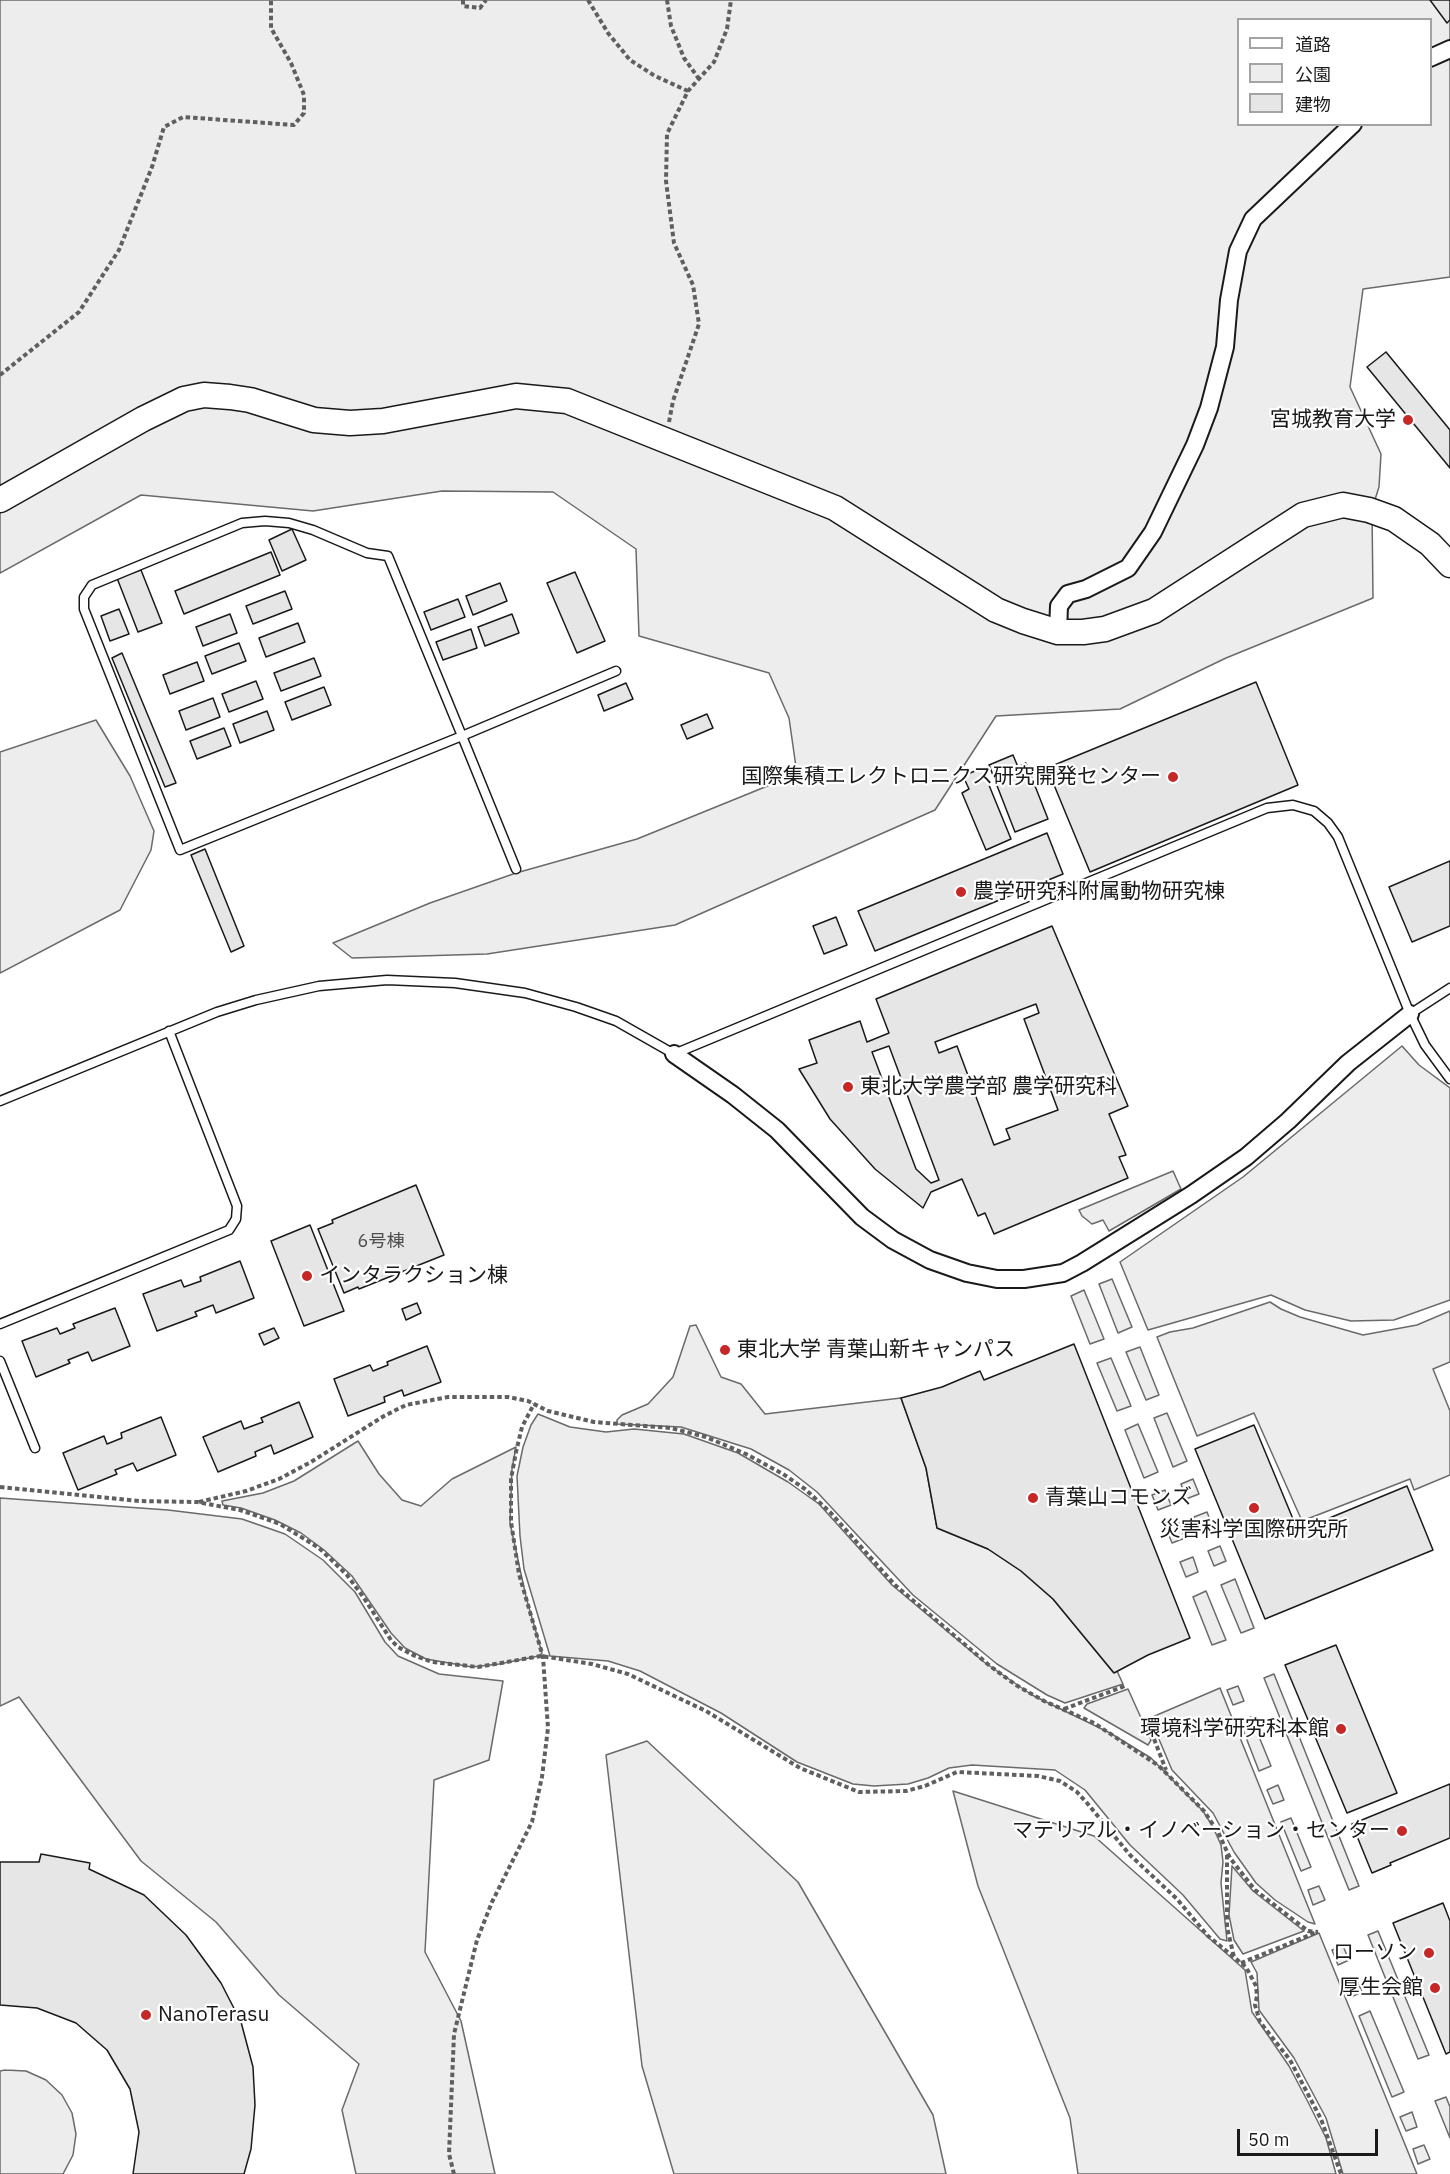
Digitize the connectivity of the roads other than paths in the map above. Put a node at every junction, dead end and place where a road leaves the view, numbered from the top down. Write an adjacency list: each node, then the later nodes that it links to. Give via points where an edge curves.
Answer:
1 (1450, 49): 2 (street)
2 (1432, 58)
3 (1351, 126): 6 (street, via 1253,219 1238,251 1225,347 1209,408 1186,464 1153,532 1128,568 1068,594 1059,606)
4 (0, 500): 6 (street, via 143,419 184,399 204,395 250,400 314,420 350,423 394,420 516,396 567,401 835,508 996,610)
5 (1450, 565): 6 (street, via 1430,544 1394,519 1343,505 1303,515 1154,611 1105,629)
6 (1058, 632)
7 (616, 671): 8 (lane)
8 (462, 736): 8 (lane, via 388,556 367,553 289,523 242,523 92,585 84,597 84,609 180,850); 9 (lane)
9 (516, 869)
10 (1450, 988): 11 (lane)
11 (1410, 1014): 13 (street, via 1348,1063 1246,1157 1191,1196 1063,1273 1024,1279 967,1273 930,1260 893,1240 862,1217 777,1130); 13 (lane, via 1338,837 1314,811 1293,805 1267,808); 14 (lane, via 1425,1045)
12 (169, 1031): 13 (lane, via 256,1000 319,986 387,980 454,983 525,993 576,1006 616,1022); 15 (lane); 16 (lane, via 237,1206 236,1219 229,1230)
13 (674, 1054)
14 (1450, 1079)
15 (0, 1101)
16 (0, 1324)
17 (0, 1360): 18 (lane)
18 (35, 1448)

